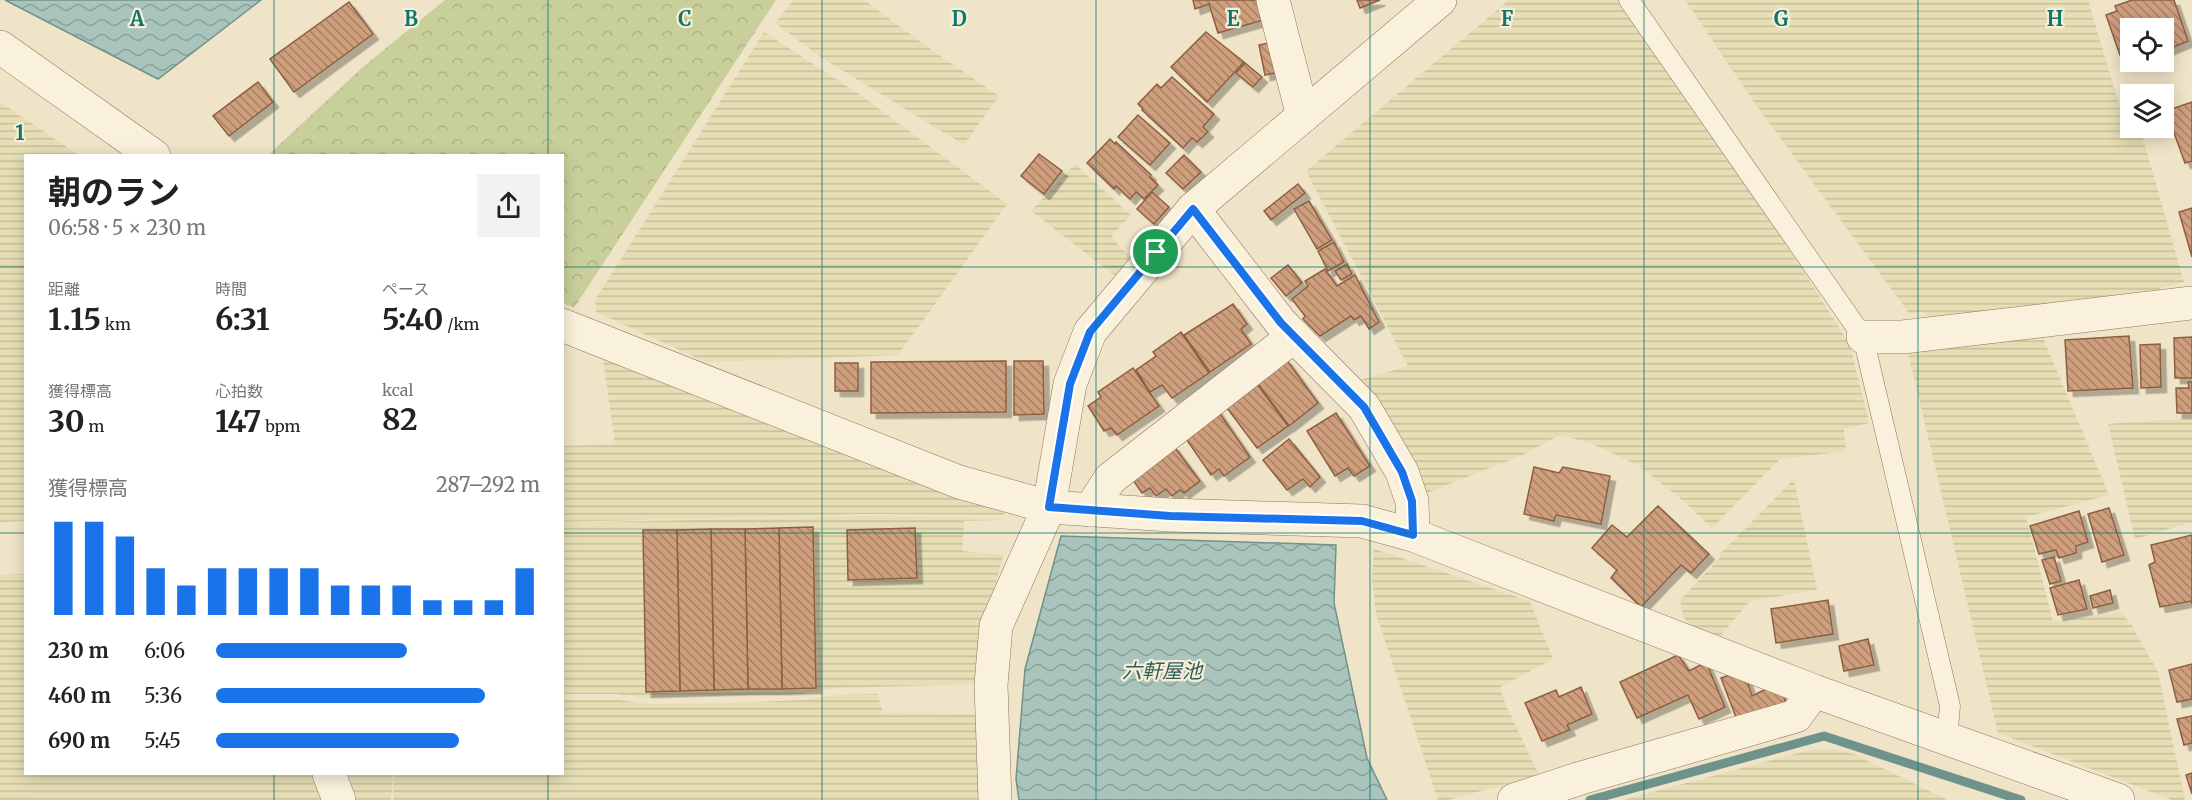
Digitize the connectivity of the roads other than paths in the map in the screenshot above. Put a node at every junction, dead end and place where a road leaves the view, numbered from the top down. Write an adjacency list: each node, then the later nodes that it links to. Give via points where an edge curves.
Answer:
1 (1273, 0): 5 (street)
2 (1440, 0): 5 (street)
3 (1629, 0): 11 (lane)
4 (0, 47): 6 (street)
5 (1303, 116): 7 (street)
6 (151, 154)
7 (1193, 209): 10 (street); 12 (street, via 1090,332 1070,384)
8 (2192, 303): 11 (street, via 1903,337)
9 (564, 326): 12 (street, via 959,482)
10 (1294, 336): 13 (street, via 1110,478); 14 (street, via 1364,407 1402,472 1412,501)
11 (1863, 337): 16 (lane, via 1950,706)
12 (1049, 507): 13 (street); 19 (street, via 996,626 991,685)
13 (1090, 510): 14 (street, via 1362,521)
14 (1413, 535): 15 (street)
15 (1814, 691): 16 (street); 20 (street, via 1796,716)
16 (1947, 738): 21 (street)
17 (329, 775): 18 (street)
18 (339, 800)
19 (996, 800)
20 (1514, 800)
21 (2118, 800)

